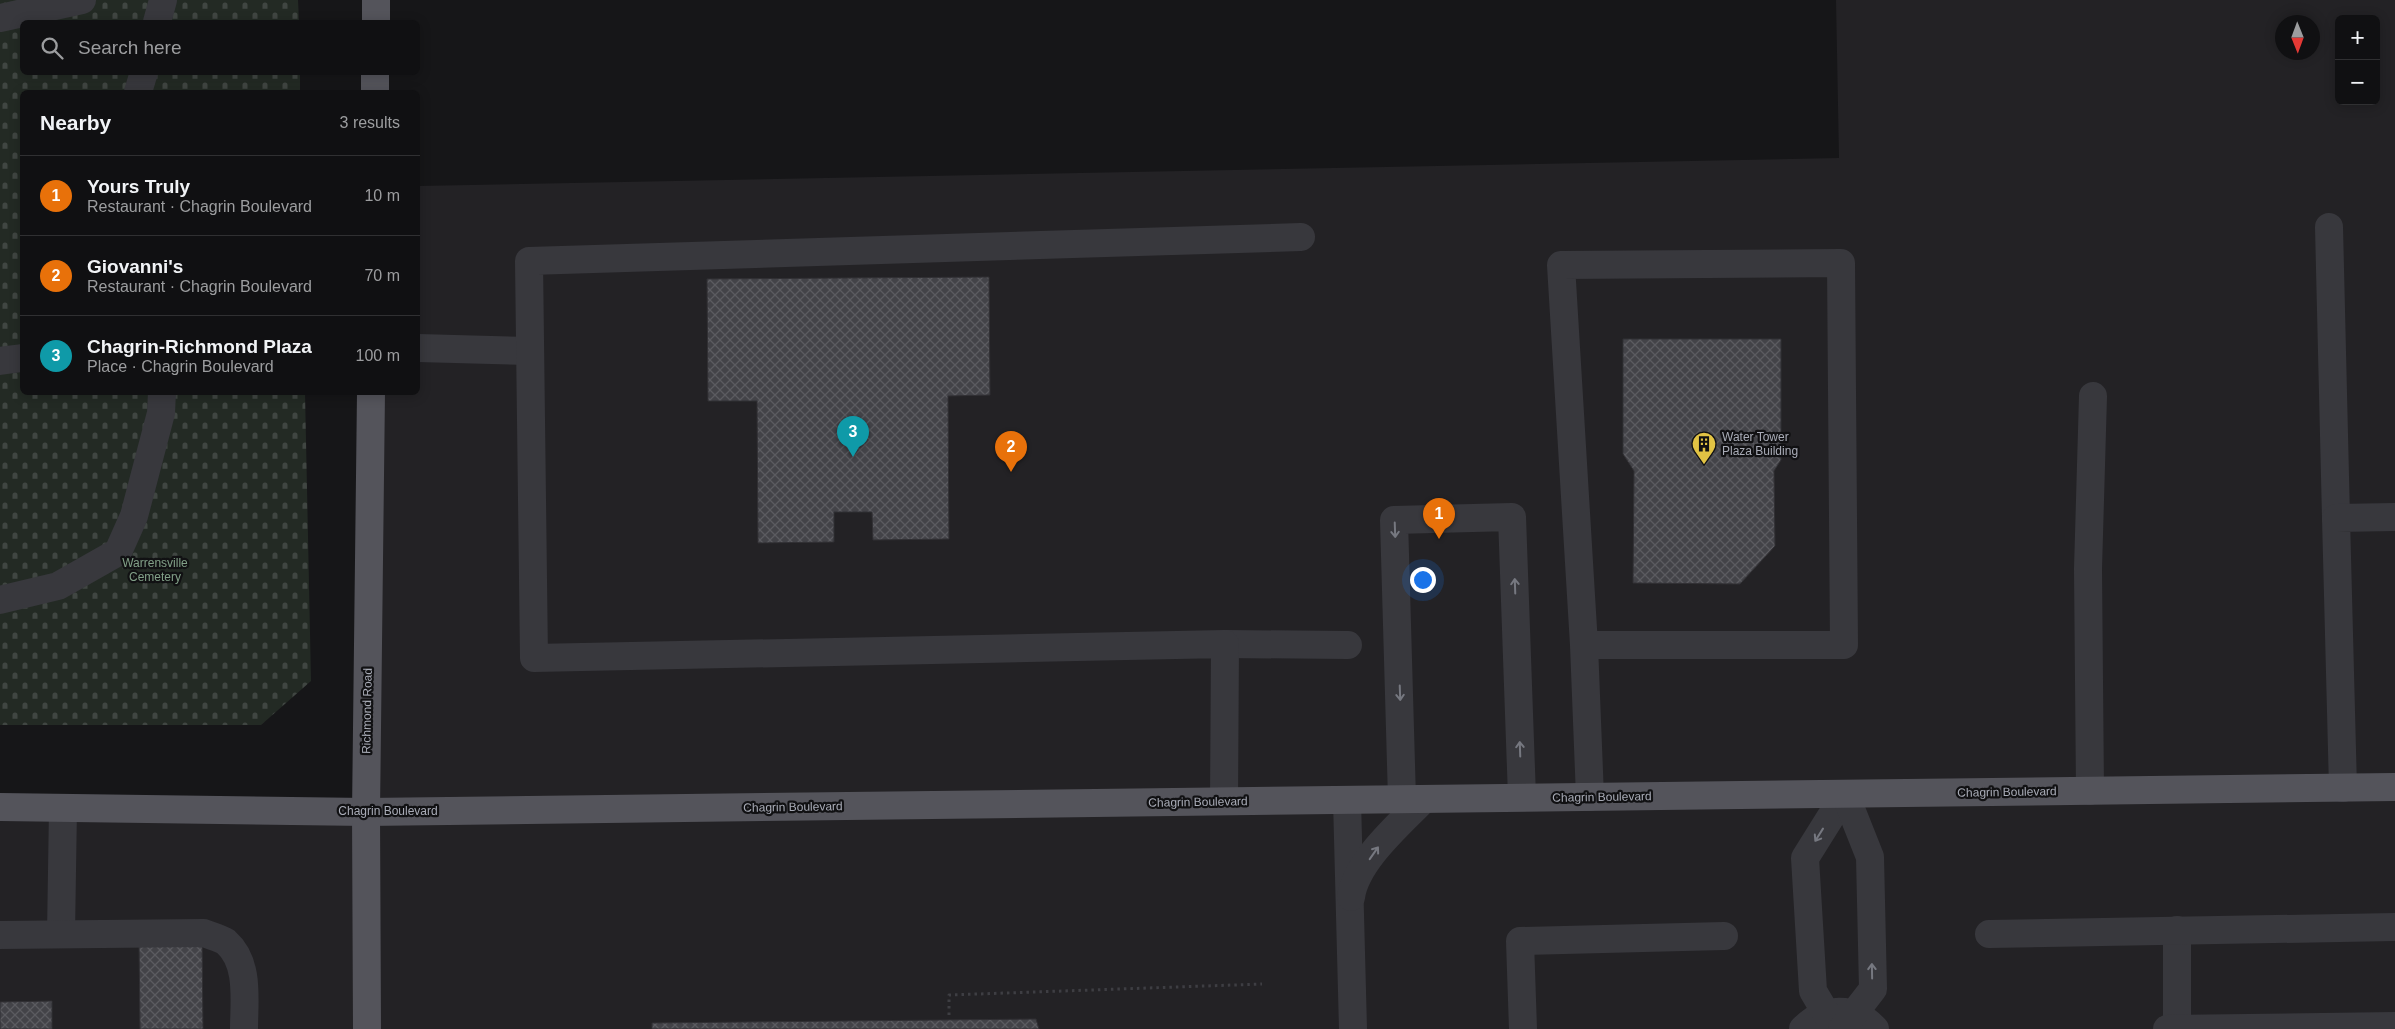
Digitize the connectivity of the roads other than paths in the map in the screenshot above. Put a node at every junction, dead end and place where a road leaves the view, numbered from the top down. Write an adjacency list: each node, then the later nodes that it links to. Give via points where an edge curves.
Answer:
1 (82, 0): 4 (lane)
2 (162, 0): 5 (lane)
3 (376, 0): 6 (main road)
4 (0, 18)
5 (157, 20)
6 (376, 20)
7 (143, 75): 9 (lane)
8 (375, 75): 10 (main road)
9 (139, 90)
10 (375, 90)
11 (2329, 227): 21 (lane)
12 (1301, 237): 14 (lane, via 529,260)
13 (420, 348): 14 (lane)
14 (530, 350): 23 (lane, via 534,658)
15 (20, 358): 16 (lane)
16 (0, 361)
17 (162, 395): 22 (lane, via 161,413 134,516 118,552 58,586)
18 (371, 395): 37 (main road, Richmond Road)
19 (2092, 396): 28 (lane, via 2088,569)
20 (2395, 517): 21 (lane)
21 (2336, 518): 27 (lane)
22 (0, 600)
23 (1225, 644): 25 (lane); 34 (lane)
24 (1584, 645): 24 (lane, via 1561,265 1841,263 1844,645); 31 (lane)
25 (1348, 646)
26 (2395, 787): 27 (main road, Chagrin Boulevard)
27 (2343, 788): 28 (main road, Chagrin Boulevard)
28 (2090, 791): 29 (main road, Chagrin Boulevard)
29 (1845, 794): 31 (main road, Chagrin Boulevard); 45 (lane, one-way to 29, via 1873,988 1870,858); 45 (lane, one-way to 45, via 1805,858 1813,991)
30 (1522, 797): 31 (main road, Chagrin Boulevard); 32 (main road, Chagrin Boulevard); 32 (lane, one-way to 32, via 1512,517 1394,520)
31 (1590, 797)
32 (1413, 799): 33 (main road, Chagrin Boulevard); 38 (lane, one-way to 32, via 1352,890 1359,874)
33 (1347, 800): 34 (main road, Chagrin Boulevard); 38 (lane)
34 (1224, 801): 37 (main road, Chagrin Boulevard)
35 (0, 807): 36 (main road, Chagrin Boulevard)
36 (63, 808): 37 (main road, Chagrin Boulevard); 41 (lane)
37 (366, 812): 48 (main road, Richmond Road)
38 (1349, 913): 49 (lane)
39 (2395, 927): 40 (lane)
40 (2177, 930): 42 (lane); 53 (lane)
41 (61, 934): 43 (lane); 47 (lane, via 204,933 224,941 235,953 244,977)
42 (1989, 934)
43 (0, 935)
44 (1724, 936): 50 (lane, via 1520,941)
45 (1847, 1023): 51 (lane, via 1813,1019)
46 (2395, 1026): 53 (lane)
47 (244, 1029)
48 (367, 1029)
49 (1354, 1029)
50 (1523, 1029)
51 (1803, 1029)
52 (2167, 1029): 53 (lane)
53 (2177, 1029)

